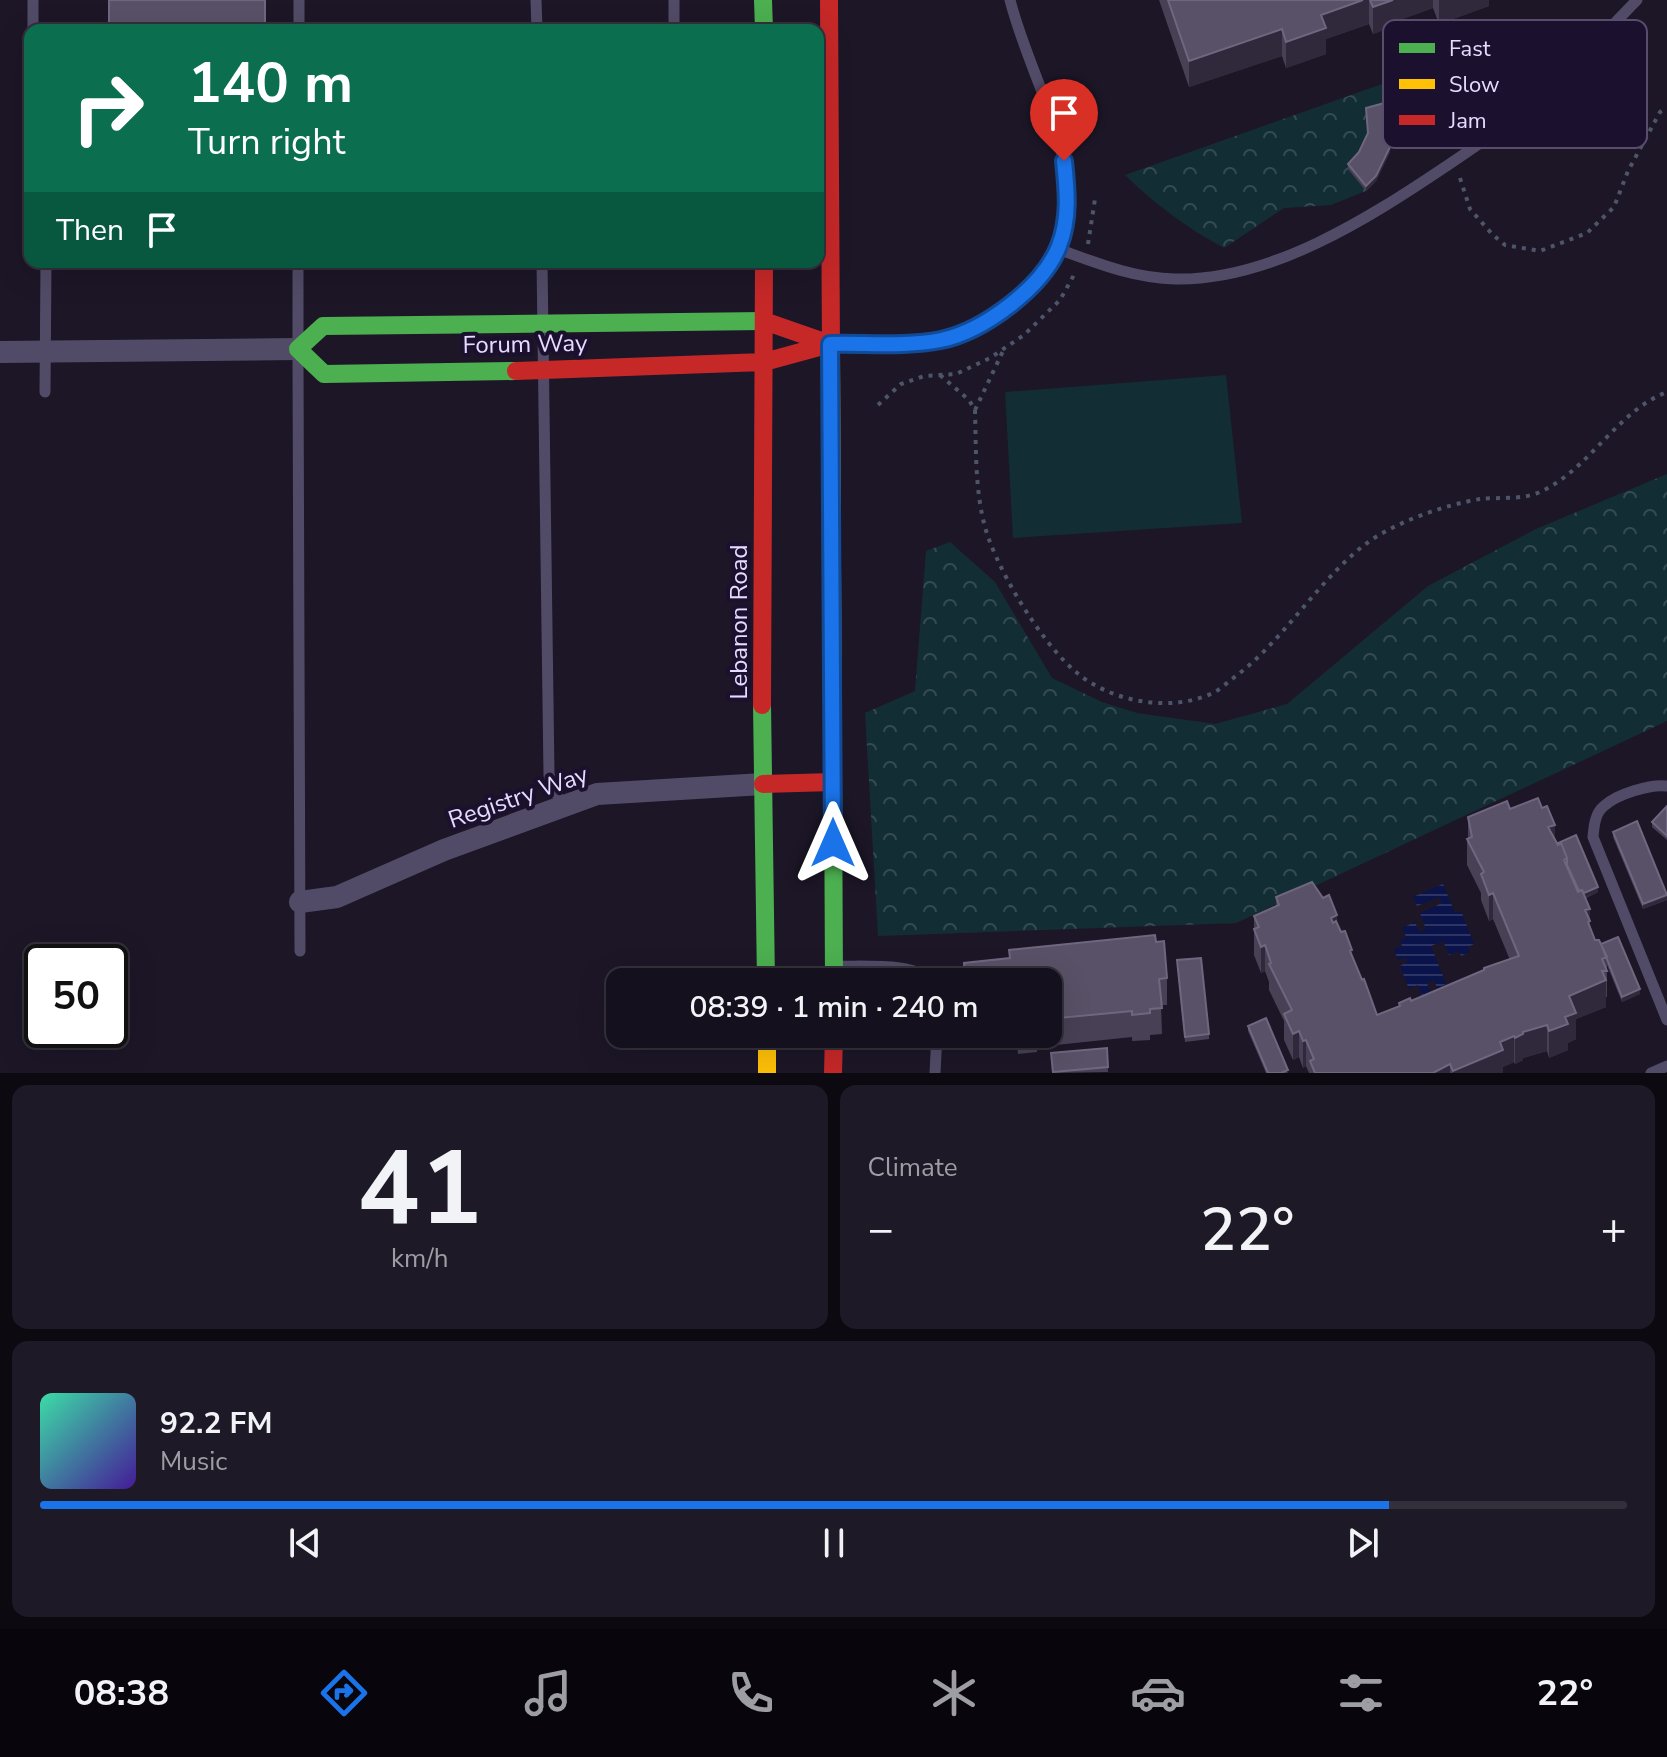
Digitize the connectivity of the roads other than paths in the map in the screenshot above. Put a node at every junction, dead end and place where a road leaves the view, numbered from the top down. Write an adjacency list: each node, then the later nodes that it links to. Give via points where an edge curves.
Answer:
1 (33, 0): 10 (lane)
2 (299, 0): 11 (lane)
3 (536, 0): 12 (lane)
4 (674, 0): 13 (lane)
5 (763, 0): 14 (main road)
6 (829, 0): 24 (main road)
7 (1010, 0): 17 (lane, via 1064,161 1068,208)
8 (1637, 0): 9 (lane)
9 (1617, 20)
10 (33, 24)
11 (299, 24)
12 (537, 24)
13 (674, 24)
14 (764, 24)
15 (1473, 148): 16 (lane)
16 (1470, 150): 17 (lane, via 1343,229 1291,254 1235,271 1200,278 1142,276)
17 (1058, 249): 24 (lane, via 1014,303 966,332 915,343)
18 (46, 268): 27 (lane)
19 (298, 268): 25 (lane)
20 (542, 268): 23 (lane)
21 (764, 268): 22 (main road, Lebanon Road)
22 (764, 321): 23 (main road, Forum Way); 24 (main road, Forum Way); 28 (main road, Lebanon Road)
23 (543, 324): 25 (main road, Forum Way, via 323,326); 29 (lane)
24 (830, 344): 28 (main road, Forum Way); 31 (main road)
25 (298, 349): 27 (street); 29 (main road, Forum Way, via 324,374); 35 (lane)
26 (0, 352): 27 (street)
27 (45, 352): 30 (lane)
28 (764, 362): 29 (main road, Forum Way); 32 (main road, Lebanon Road)
29 (545, 370): 34 (lane, via 549,775)
30 (45, 392)
31 (833, 782): 32 (main road); 38 (main road)
32 (763, 784): 34 (street, Registry Way, via 597,794); 37 (main road, Lebanon Road)
33 (1667, 786): 39 (lane, via 1645,787 1604,806 1593,837)
34 (562, 806): 35 (street, Registry Way, via 337,897)
35 (300, 902): 36 (lane)
36 (300, 951)
37 (766, 968)
38 (834, 968)
39 (1667, 1020)
40 (767, 1048): 44 (main road)
41 (834, 1048): 45 (main road)
42 (936, 1048): 46 (lane)
43 (1667, 1066): 47 (lane)
44 (767, 1073)
45 (833, 1073)
46 (935, 1073)
47 (1651, 1073)

